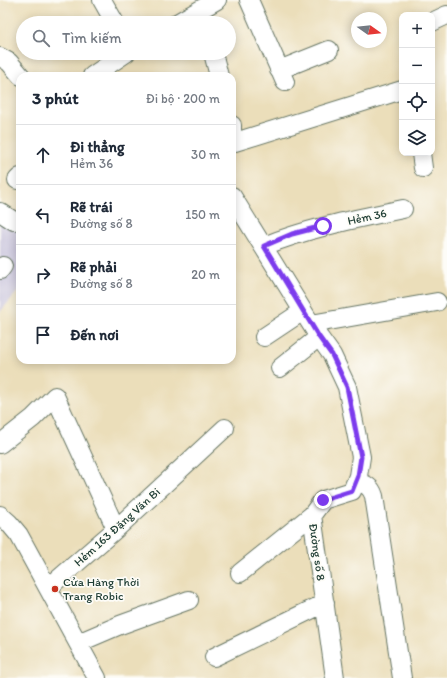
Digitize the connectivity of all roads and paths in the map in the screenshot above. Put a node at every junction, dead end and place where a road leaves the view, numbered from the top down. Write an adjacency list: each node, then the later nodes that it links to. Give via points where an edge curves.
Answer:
1 (102, 0): 6 (street)
2 (217, 0): 4 (street)
3 (249, 0): 8 (street, via 282,76)
4 (196, 12)
5 (447, 15): 7 (street)
6 (111, 16)
7 (435, 21)
8 (329, 50)
9 (0, 57): 12 (street, via 9,62)
10 (116, 60): 13 (street)
11 (215, 60): 14 (street)
12 (18, 72)
13 (98, 72)
14 (218, 72)
15 (399, 91): 16 (street)
16 (236, 142)
17 (236, 202): 19 (street)
18 (403, 209): 19 (street, Hẻm 36, via 292,234)
19 (264, 246): 21 (street)
20 (437, 302): 21 (street)
21 (311, 324): 22 (street); 23 (street); 26 (street, via 332,355 347,387 361,457)
22 (264, 337)
23 (280, 368)
24 (224, 428): 29 (street, Hẻm 163 Đặng Văn Bi)
25 (0, 444): 29 (street, via 33,418 55,396)
26 (356, 481): 28 (street, Đường số 8, via 352,491 323,500); 38 (street, via 368,485 374,496)
27 (0, 515): 31 (street, via 19,535)
28 (312, 515): 30 (street); 33 (street, Đường số 8)
29 (116, 529): 31 (street, Hẻm 163 Đặng Văn Bi)
30 (240, 573)
31 (48, 588): 34 (street)
32 (189, 600): 34 (street)
33 (324, 603): 35 (street); 37 (street, Đường số 8)
34 (78, 643): 36 (street)
35 (214, 657)
36 (94, 678)
37 (335, 678)
38 (402, 678)

